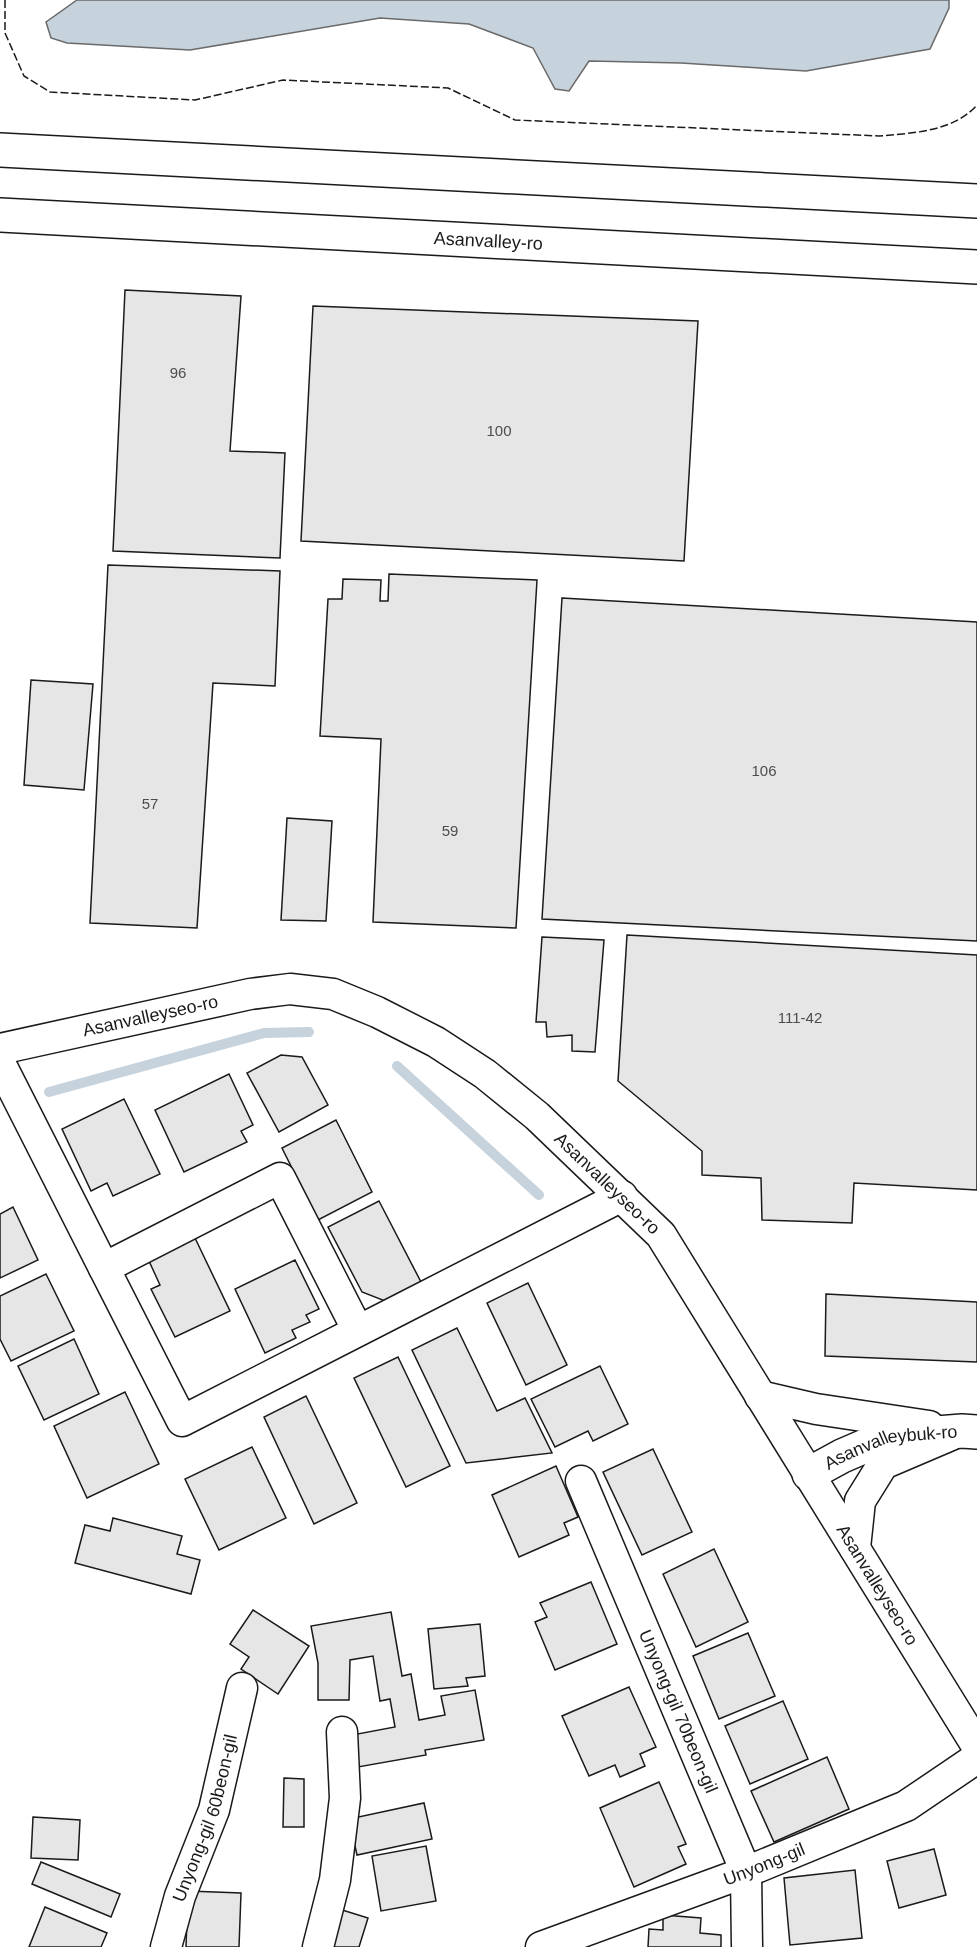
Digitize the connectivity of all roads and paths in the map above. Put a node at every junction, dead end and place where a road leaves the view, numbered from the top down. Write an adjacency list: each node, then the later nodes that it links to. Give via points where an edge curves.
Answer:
1 (0, 150): 2 (street)
2 (977, 201)
3 (0, 215): 4 (street, Asanvalley-ro)
4 (977, 267)
5 (0, 1049): 7 (street, Asanvalleyseo-ro, via 250,994 290,989 333,994 436,1042 485,1074 537,1116)
6 (0, 1063): 8 (street)
7 (622, 1196): 9 (street); 10 (street, Asanvalleyseo-ro, via 661,1235)
8 (104, 1268): 9 (street, via 182,1421); 9 (street, via 280,1178)
9 (358, 1331)
10 (760, 1396): 11 (street, via 816,1409); 12 (street, Asanvalleyseo-ro)
11 (970, 1431): 12 (street, Asanvalleybuk-ro, via 886,1437); 14 (street, via 883,1464 860,1501)
12 (809, 1474): 14 (street, Asanvalleyseo-ro)
13 (581, 1481): 19 (street, Unyong-gil 70beon-gil)
14 (855, 1548): 17 (street, Asanvalleyseo-ro)
15 (242, 1688): 20 (street, Unyong-gil 60beon-gil, via 214,1810 180,1896)
16 (342, 1732): 21 (street, via 345,1798 335,1880)
17 (977, 1746)
18 (977, 1758): 19 (street, Unyong-gil, via 906,1806)
19 (746, 1872): 22 (street, Unyong-gil); 23 (street, Unyong-gil 70beon-gil)
20 (166, 1947)
21 (318, 1947)
22 (542, 1947)
23 (747, 1947)

